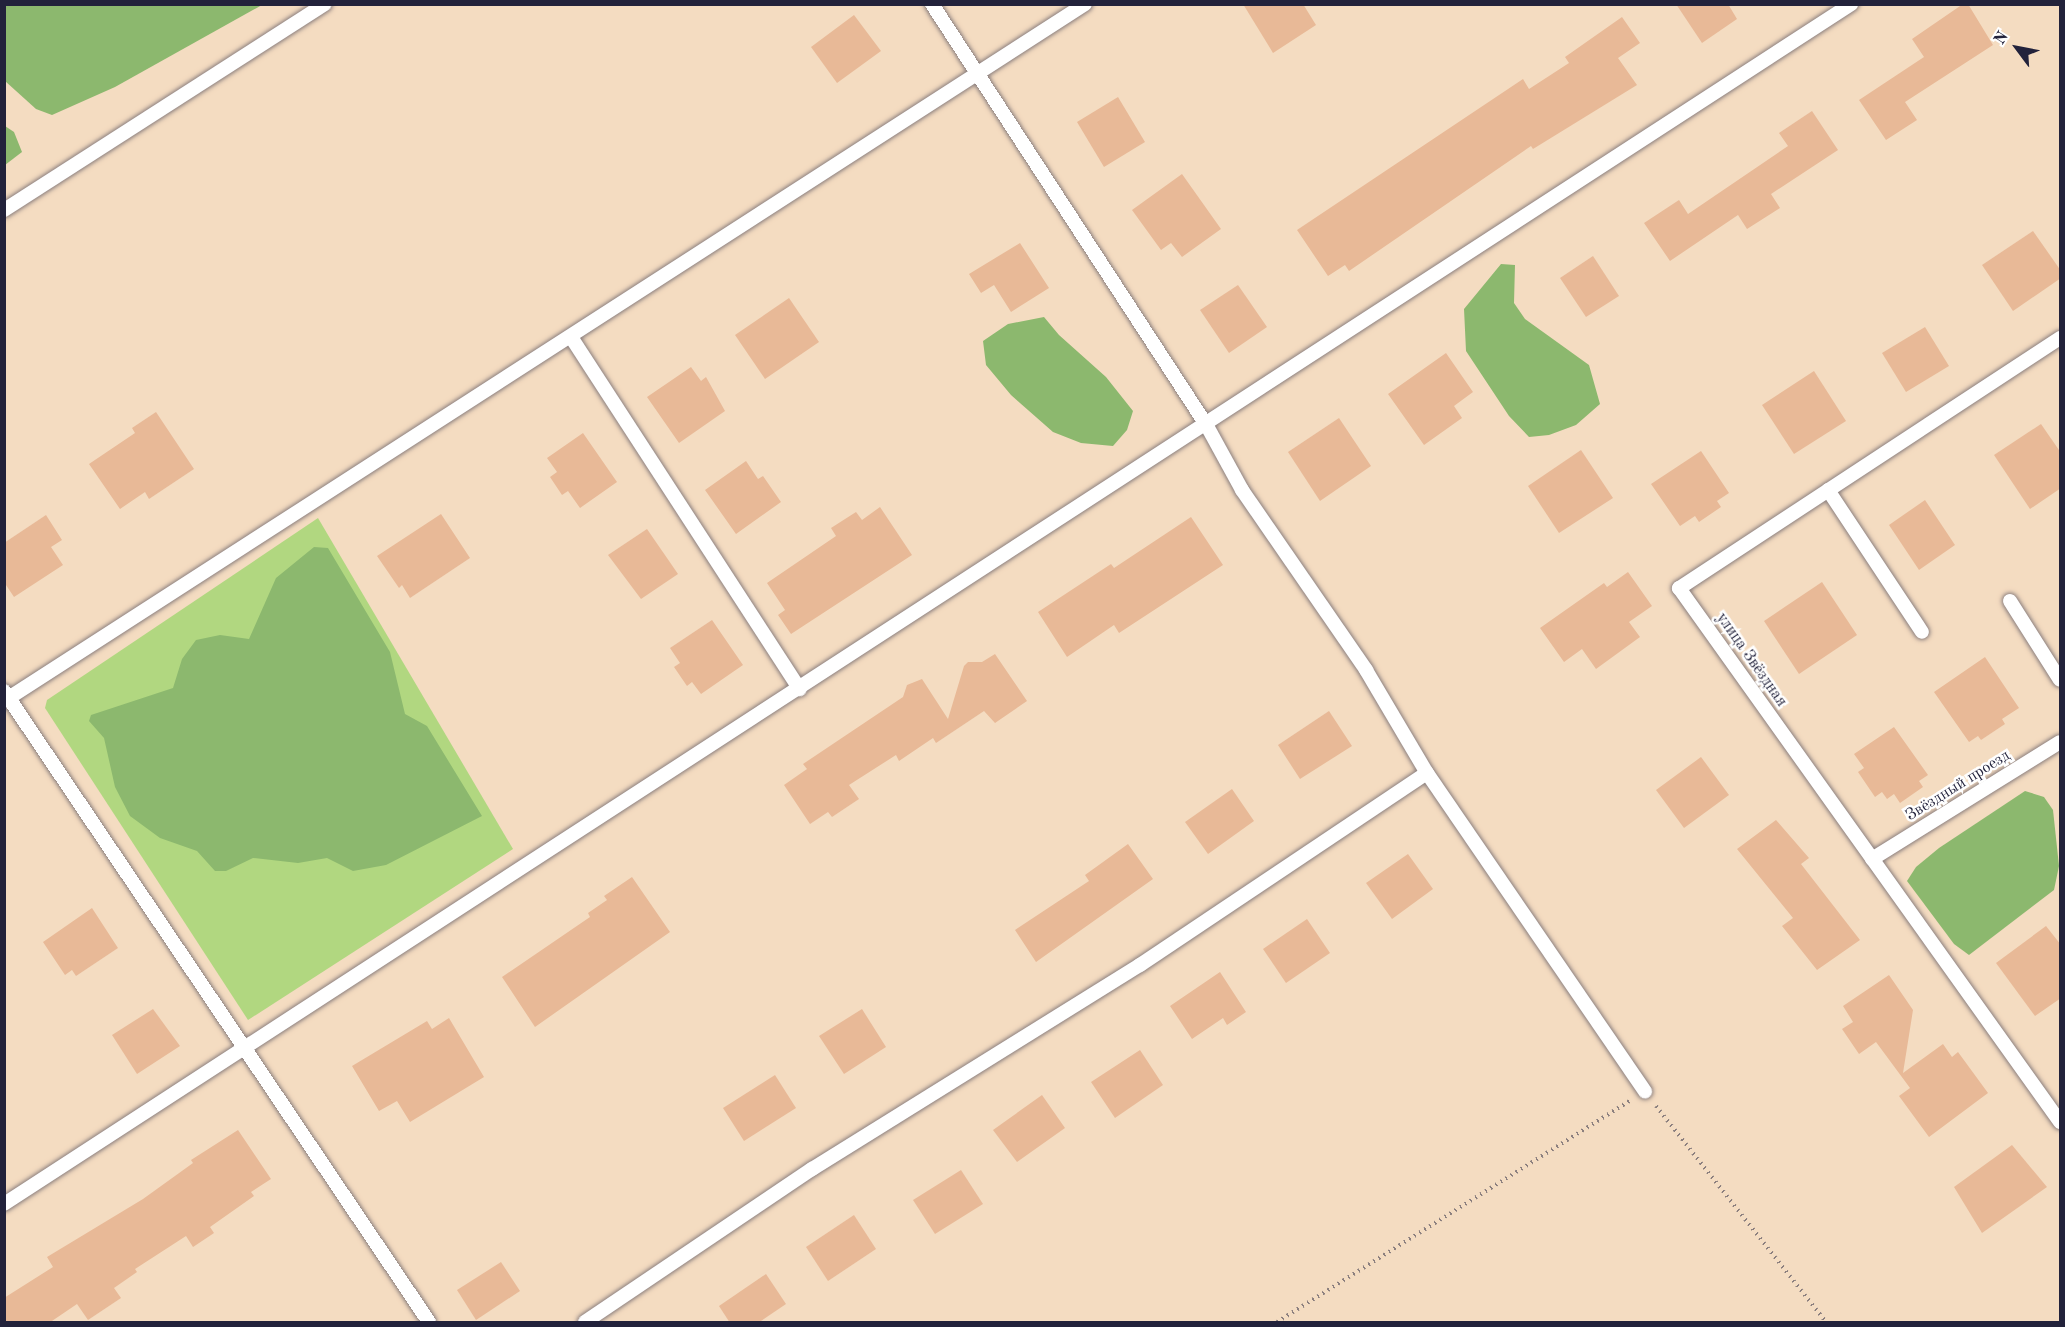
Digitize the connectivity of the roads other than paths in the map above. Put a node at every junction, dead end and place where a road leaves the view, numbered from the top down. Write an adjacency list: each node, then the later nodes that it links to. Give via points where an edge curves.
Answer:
1 (325, 4): 6 (lane)
2 (932, 4): 5 (lane)
3 (1085, 4): 5 (lane)
4 (1851, 4): 9 (lane)
5 (977, 75): 7 (lane); 9 (lane)
6 (4, 210)
7 (571, 337): 14 (lane); 15 (lane)
8 (2061, 338): 10 (lane, улица Звёздная)
9 (1207, 426): 14 (lane); 17 (lane, via 1242,490 1366,670)
10 (1828, 490): 12 (lane); 18 (lane, улица Звёздная, via 1679,588)
11 (2010, 601): 13 (lane)
12 (1922, 632)
13 (2061, 680)
14 (800, 689): 19 (lane)
15 (6, 697): 19 (lane)
16 (2061, 742): 18 (lane, Звёздный проезд)
17 (1427, 772): 20 (lane); 24 (lane, via 1140,964 812,1169)
18 (1872, 859): 21 (lane, улица Звёздная)
19 (244, 1049): 22 (lane); 23 (lane)
20 (1645, 1091)
21 (2061, 1122)
22 (4, 1204)
23 (429, 1323)
24 (585, 1323)

